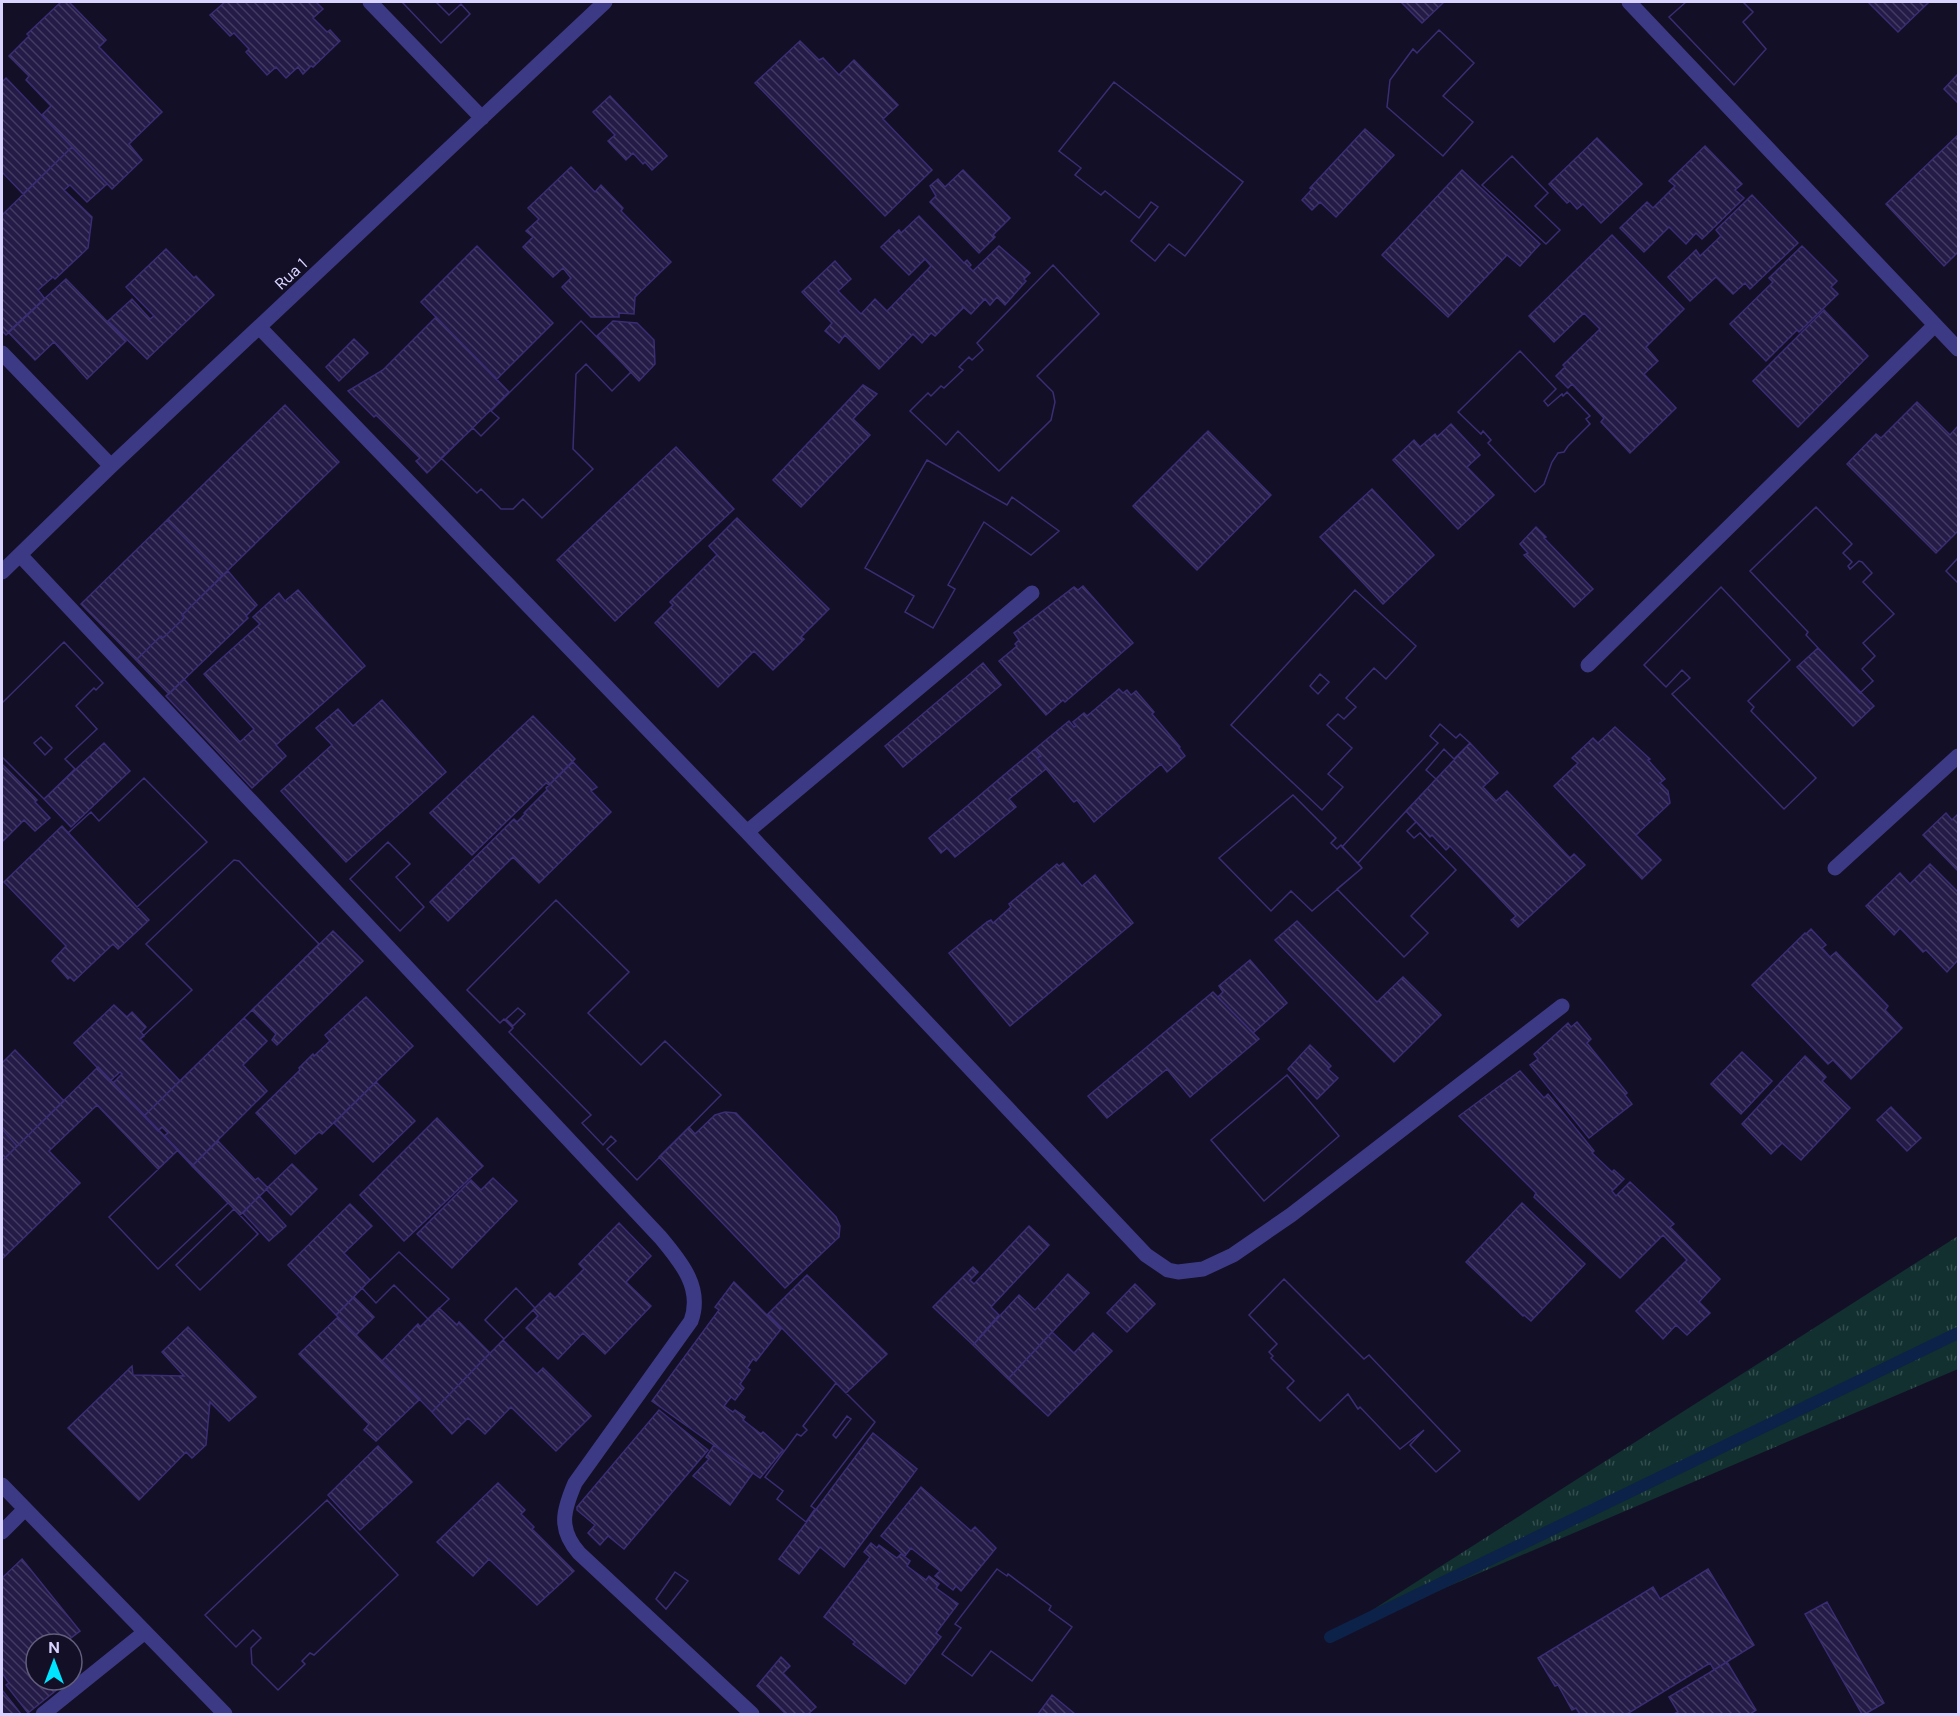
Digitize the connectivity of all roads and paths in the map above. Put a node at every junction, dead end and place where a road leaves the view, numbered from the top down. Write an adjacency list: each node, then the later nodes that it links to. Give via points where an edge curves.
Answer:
1 (370, 2): 4 (street)
2 (605, 2): 4 (street, Rua 1)
3 (1639, 5): 5 (street)
4 (482, 118): 6 (street, Rua 1)
5 (1935, 326): 7 (street); 13 (street)
6 (260, 328): 9 (street, Rua 1); 15 (street)
7 (1959, 349)
8 (2, 353): 9 (street)
9 (111, 466): 10 (street, Rua 1)
10 (20, 555): 11 (street, Rua 1); 24 (street, via 653,1230 683,1267 694,1294 691,1321 575,1483 564,1526 579,1553)
11 (2, 572)
12 (1032, 593): 15 (street)
13 (1588, 665)
14 (1959, 756): 16 (street)
15 (747, 832): 17 (street, via 1146,1255 1168,1270 1203,1269 1233,1255)
16 (1835, 868)
17 (1562, 1006)
18 (2, 1485): 19 (street)
19 (25, 1509): 20 (street); 21 (street)
20 (2, 1532)
21 (145, 1632): 22 (street); 23 (street)
22 (43, 1714)
23 (225, 1714)
24 (752, 1714)

